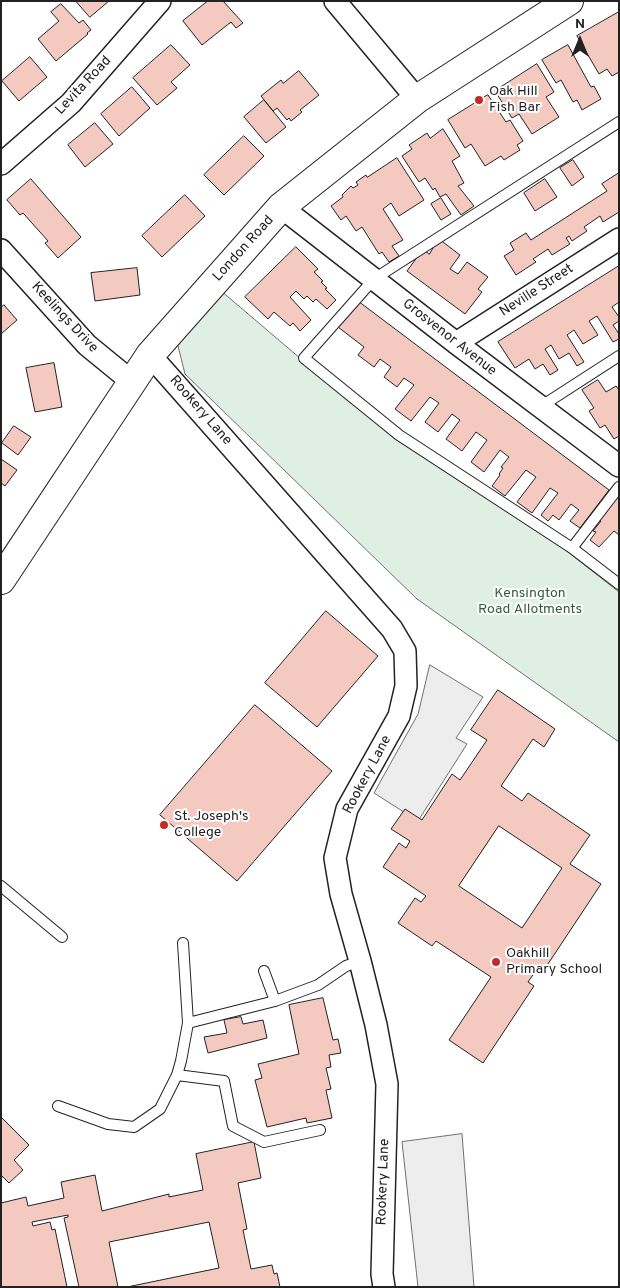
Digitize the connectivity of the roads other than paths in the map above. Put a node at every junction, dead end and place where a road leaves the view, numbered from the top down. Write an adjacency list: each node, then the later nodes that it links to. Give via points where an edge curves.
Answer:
1 (160, 1): 6 (street, Levita Road, via 71,103)
2 (336, 1): 4 (street)
3 (569, 1): 4 (main road, London Road)
4 (417, 99): 7 (main road, London Road)
5 (619, 122): 10 (lane)
6 (1, 164)
7 (281, 207): 10 (street, Grosvenor Avenue); 12 (main road, London Road)
8 (619, 239): 11 (street, Neville Street)
9 (1, 250): 14 (street, Keelings Drive, via 87,345)
10 (374, 279): 11 (street, Grosvenor Avenue); 18 (lane, via 304,358 398,434)
11 (456, 343): 15 (street, Grosvenor Avenue)
12 (150, 355): 14 (main road, London Road); 24 (street, Rookery Lane, via 392,629 405,651 406,686 400,716 347,810 336,858 341,894)
13 (619, 356): 15 (lane)
14 (131, 382): 19 (main road, London Road)
15 (540, 407): 16 (street, Grosvenor Avenue)
16 (619, 466)
17 (619, 487): 18 (lane)
18 (572, 548): 20 (lane)
19 (1, 580)
20 (619, 584)
21 (1, 886): 22 (lane)
22 (62, 937)
23 (183, 943): 27 (lane)
24 (360, 961): 26 (lane, via 346,966 318,985); 31 (street, Rookery Lane, via 387,1084)
25 (264, 971): 26 (lane)
26 (275, 1001): 27 (lane)
27 (188, 1023): 28 (lane)
28 (176, 1075): 29 (lane, via 160,1109 134,1127 108,1124); 30 (lane, via 224,1081 233,1126 264,1142)
29 (58, 1106)
30 (320, 1130)
31 (384, 1287)

